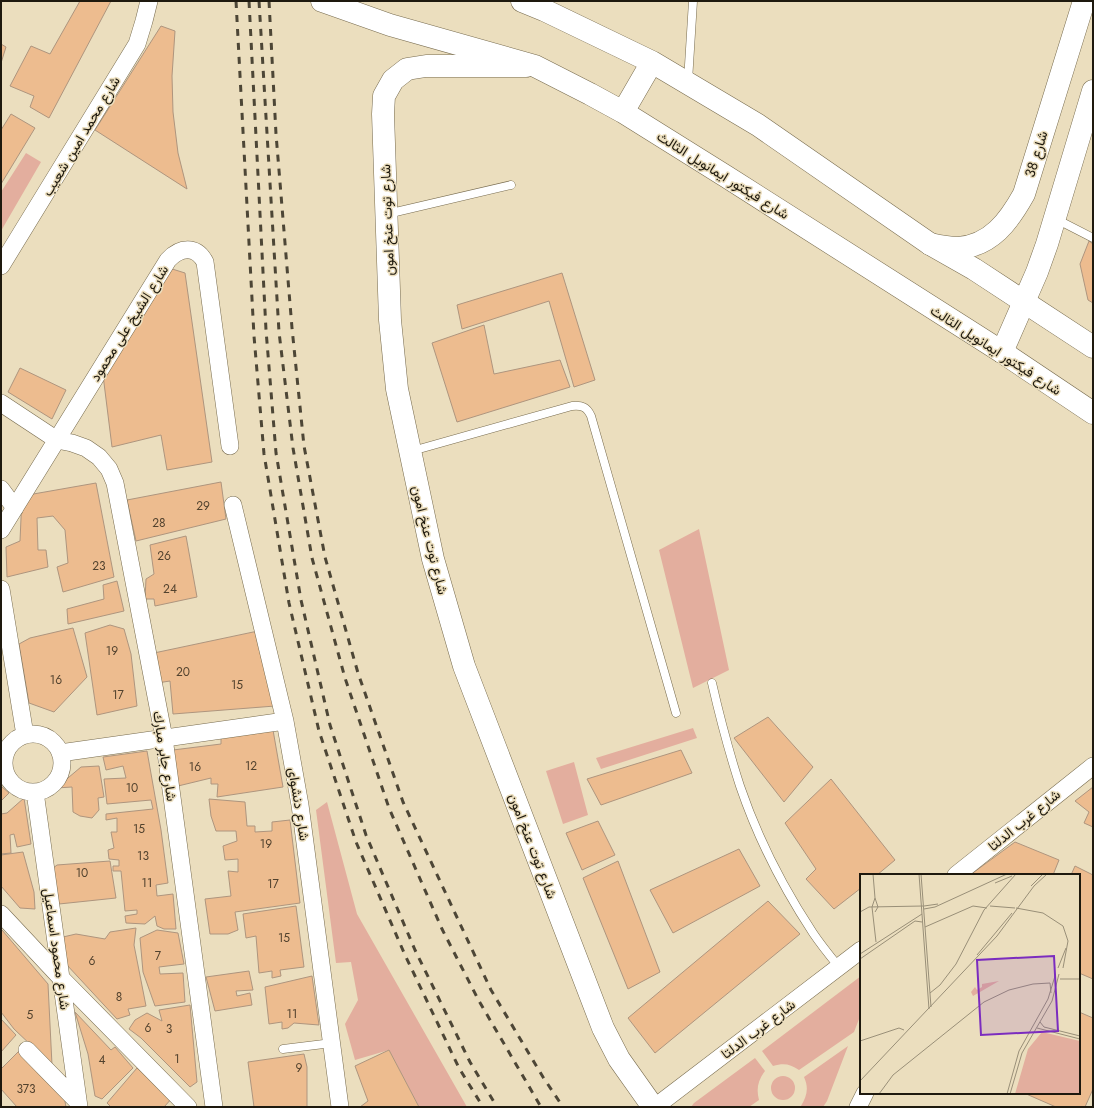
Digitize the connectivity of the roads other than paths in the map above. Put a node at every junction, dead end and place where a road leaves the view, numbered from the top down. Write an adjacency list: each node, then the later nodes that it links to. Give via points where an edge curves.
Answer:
1 (149, 1): 16 (street, شارع محمد امين شعيب, via 137,44)
2 (322, 1): 7 (main road, شارع فيكتور ايمانويل الثالث, via 390,25)
3 (522, 1): 6 (main road)
4 (693, 1): 8 (lane)
5 (1084, 1): 15 (main road, شارع 38, via 1024,194 1015,210 991,238 979,244 956,248)
6 (652, 62): 8 (main road); 10 (main road)
7 (535, 66): 10 (main road, شارع فيكتور ايمانويل الثالث); 12 (main road, شارع توت عنخ امون, via 426,66 408,69 393,80 384,96 383,114)
8 (688, 84): 15 (main road, via 758,125)
9 (1093, 91): 13 (main road)
10 (623, 112): 19 (main road, شارع فيكتور ايمانويل الثالث)
11 (510, 185): 12 (lane)
12 (386, 214): 24 (main road, شارع توت عنخ امون, via 395,374)
13 (1055, 219): 14 (lane); 17 (main road)
14 (1093, 238)
15 (930, 244): 17 (main road)
16 (1, 266)
17 (1024, 302): 18 (main road); 19 (main road)
18 (1093, 347)
19 (1002, 352): 21 (main road, شارع فيكتور ايمانويل الثالث)
20 (1, 402): 22 (street)
21 (1093, 413)
22 (57, 440): 23 (street, شارع الشيخ على محمود, via 168,260 178,251 184,250 196,252 205,262); 27 (street, شارع الشيخ على محمود); 34 (street, شارع جابر مبارك, via 72,442 86,448 108,469 115,483)
23 (230, 446)
24 (409, 451): 31 (lane, via 572,406 588,408); 52 (main road, شارع توت عنخ امون, via 433,559 464,666 603,1028 619,1059)
25 (1, 489): 27 (street)
26 (233, 505): 32 (street, شارع دنشواى)
27 (15, 508): 28 (street, شارع الشيخ على محمود)
28 (1, 530)
29 (1, 589): 33 (street)
30 (712, 683): 42 (lane, via 724,736 761,837 785,886 813,933)
31 (676, 713)
32 (285, 721): 34 (street); 44 (street, شارع دنشواى, via 301,812)
33 (25, 735): 35 (street, via 46,737 57,746); 36 (street, via 9,748)
34 (164, 738): 35 (street); 50 (street, شارع جابر مبارك)
35 (60, 753): 38 (street, via 62,761 58,779 44,790)
36 (3, 762): 38 (street, via 13,783 27,791)
37 (1093, 766): 39 (street, شارع غرب الدلتا)
38 (35, 792): 43 (street, شارع محمود اسماعيل)
39 (957, 874)
40 (1, 914): 43 (street)
41 (860, 951): 42 (street, شارع غرب الدلتا)
42 (839, 968): 52 (street, شارع غرب الدلتا)
43 (60, 977): 48 (street, شارع محمود اسماعيل); 49 (street)
44 (332, 1043): 45 (lane); 51 (street, شارع دنشواى)
45 (283, 1049)
46 (27, 1050): 48 (street)
47 (864, 1094): 53 (street)
48 (79, 1104)
49 (188, 1107)
50 (214, 1107)
51 (340, 1107)
52 (654, 1107)
53 (858, 1107)

